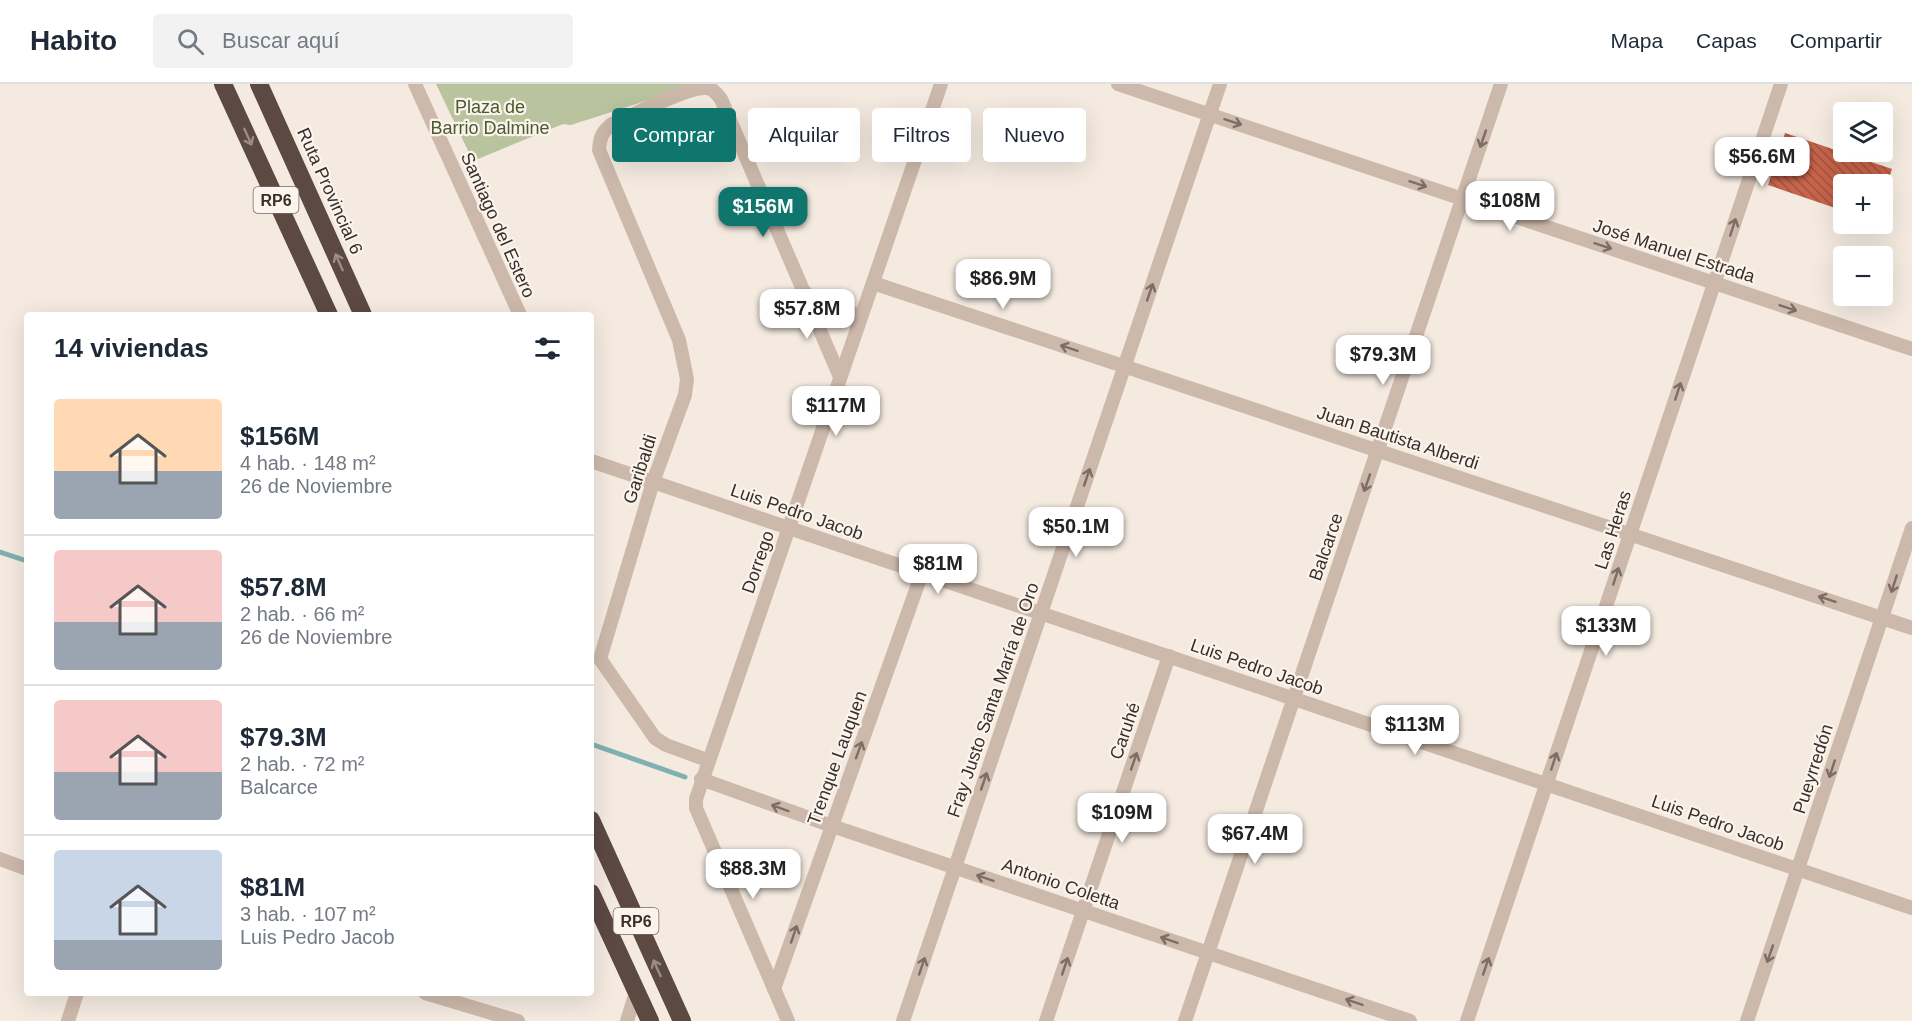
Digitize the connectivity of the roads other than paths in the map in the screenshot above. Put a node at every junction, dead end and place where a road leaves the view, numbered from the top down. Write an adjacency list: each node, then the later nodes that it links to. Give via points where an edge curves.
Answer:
1 (223, 84): 14 (highway, RP6, one-way to 14)
2 (259, 84): 15 (highway, Ruta Provincial 6 / RP6, one-way to 2)
3 (415, 84): 16 (street, Santiago del Estero)
4 (941, 84): 11 (street, Dorrego)
5 (1118, 84): 9 (street, José Manuel Estrada)
6 (1220, 84): 9 (street, Fray Justo Santa María de Oro)
7 (1501, 84): 10 (street, Balcarce, one-way to 10)
8 (1781, 84): 12 (street, Las Heras, one-way to 8)
9 (1209, 115): 10 (street, José Manuel Estrada, one-way to 10); 19 (street, Fray Justo Santa María de Oro, one-way to 9)
10 (1462, 199): 12 (street, José Manuel Estrada, one-way to 12); 21 (street, Balcarce)
11 (873, 283): 17 (street, Dorrego); 19 (street, Juan Bautista Alberdi, one-way to 11)
12 (1714, 283): 18 (street, José Manuel Estrada, one-way to 18); 26 (street, Las Heras, one-way to 12)
13 (803, 290): 17 (street, via 815,304); 20 (street); 23 (street, Garibaldi, via 721,99 707,88 612,124 600,137 599,150 679,340 687,379)
14 (328, 312)
15 (362, 312)
16 (518, 312)
17 (861, 316): 20 (street, Dorrego)
18 (1912, 349)
19 (1124, 366): 21 (street, Juan Bautista Alberdi); 28 (street, Fray Justo Santa María de Oro, one-way to 19)
20 (840, 377): 24 (street, Dorrego)
21 (1378, 450): 26 (street, Juan Bautista Alberdi); 32 (street, Balcarce, one-way to 32)
22 (594, 462): 23 (street, Luis Pedro Jacob)
23 (653, 482): 24 (street, Luis Pedro Jacob); 33 (street, Garibaldi, via 600,659 656,738)
24 (789, 528): 27 (street, Luis Pedro Jacob); 33 (street, Dorrego)
25 (1912, 528): 29 (street, Pueyrredón, one-way to 29)
26 (1630, 534): 29 (street, Juan Bautista Alberdi, one-way to 26); 35 (street, Las Heras, one-way to 26)
27 (922, 573): 28 (street, Luis Pedro Jacob); 36 (street, Trenque Lauquen, one-way to 27)
28 (1041, 613): 31 (street, Luis Pedro Jacob); 40 (street, Fray Justo Santa María de Oro, one-way to 28)
29 (1882, 618): 30 (street, Juan Bautista Alberdi); 41 (street, Pueyrredón, one-way to 41)
30 (1912, 628)
31 (1169, 656): 32 (street, Luis Pedro Jacob); 44 (street, Caruhé, one-way to 31)
32 (1294, 699): 35 (street, Luis Pedro Jacob); 45 (street, Balcarce)
33 (707, 760): 34 (street, Dorrego)
34 (701, 779): 36 (street, Antonio Coletta, one-way to 34); 46 (street, via 696,808)
35 (1547, 784): 41 (street, Luis Pedro Jacob); 60 (street, Las Heras, one-way to 35)
36 (832, 826): 40 (street, Antonio Coletta); 46 (street, Trenque Lauquen, one-way to 36)
37 (594, 827): 50 (highway, RP6, one-way to 37)
38 (0, 859): 39 (street)
39 (24, 868)
40 (955, 868): 44 (street, Antonio Coletta, one-way to 40); 56 (street, Fray Justo Santa María de Oro, one-way to 40)
41 (1798, 869): 43 (street, Luis Pedro Jacob); 61 (street, Pueyrredón, one-way to 61)
42 (594, 900): 47 (highway, RP6)
43 (1912, 908)
44 (1083, 911): 45 (street, Antonio Coletta, one-way to 44); 57 (street, Caruhé, one-way to 44)
45 (1208, 953): 58 (street, Balcarce); 59 (street, Antonio Coletta, one-way to 45)
46 (774, 989): 55 (street)
47 (636, 992): 53 (street); 54 (highway, RP6)
48 (76, 996): 51 (street)
49 (435, 996): 52 (street)
50 (681, 1017)
51 (68, 1021)
52 (518, 1021)
53 (627, 1021)
54 (650, 1021)
55 (788, 1021)
56 (903, 1021)
57 (1046, 1021)
58 (1185, 1021)
59 (1410, 1021)
60 (1467, 1021)
61 (1747, 1021)

